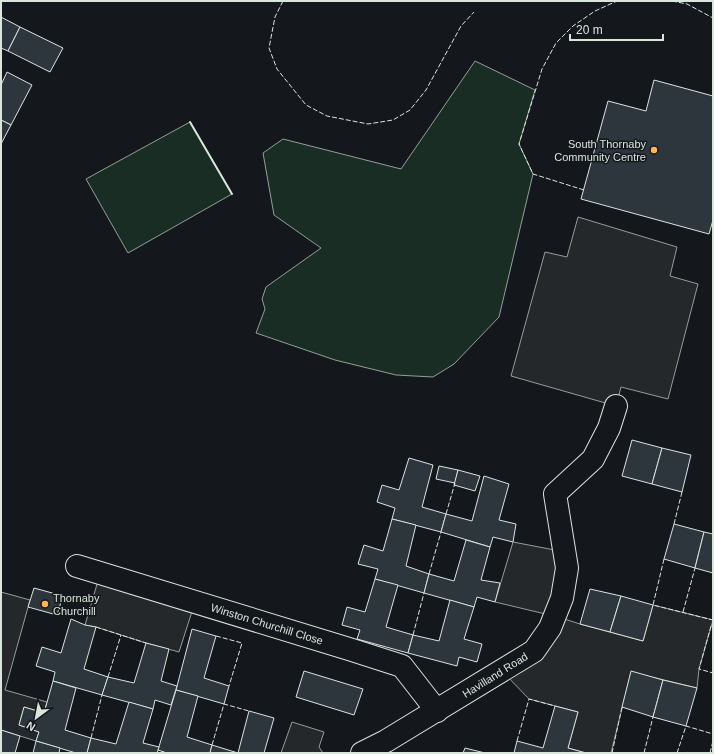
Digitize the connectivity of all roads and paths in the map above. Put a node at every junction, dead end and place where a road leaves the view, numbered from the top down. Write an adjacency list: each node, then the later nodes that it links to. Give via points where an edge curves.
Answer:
1 (616, 406): 3 (street, Havilland Road, via 609,428 593,459 555,494 567,568 562,598 550,628 534,651)
2 (77, 566): 3 (street, Winston Churchill Close, via 402,666)
3 (437, 711): 4 (street, Havilland Road)
4 (390, 747): 5 (street, Havilland Road)
5 (362, 753)

